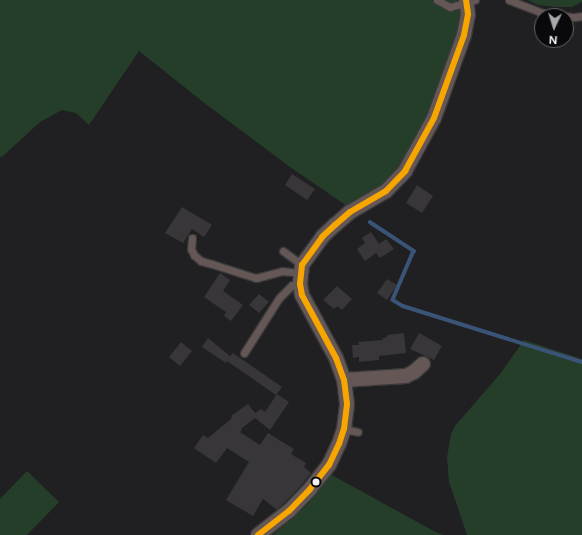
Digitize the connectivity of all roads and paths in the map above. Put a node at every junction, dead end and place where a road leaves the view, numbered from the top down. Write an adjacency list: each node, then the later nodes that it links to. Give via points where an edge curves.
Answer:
1 (437, 0): 3 (lane, via 450,7)
2 (509, 0): 4 (lane, via 546,14)
3 (469, 1): 7 (street, via 464,35 434,118 405,171 386,191 350,212 322,237)
4 (582, 16)
5 (192, 238): 7 (lane, via 191,249 194,255 212,264 256,278 282,271)
6 (283, 251): 7 (lane)
7 (301, 274): 8 (lane, via 279,298); 10 (street, via 302,295 336,358)
8 (244, 353)
9 (423, 364): 10 (street, via 406,376)
10 (344, 380): 11 (street, via 347,404)
11 (344, 429): 12 (lane); 13 (street, via 329,465 310,489 289,511)
12 (358, 432)
13 (258, 535)

